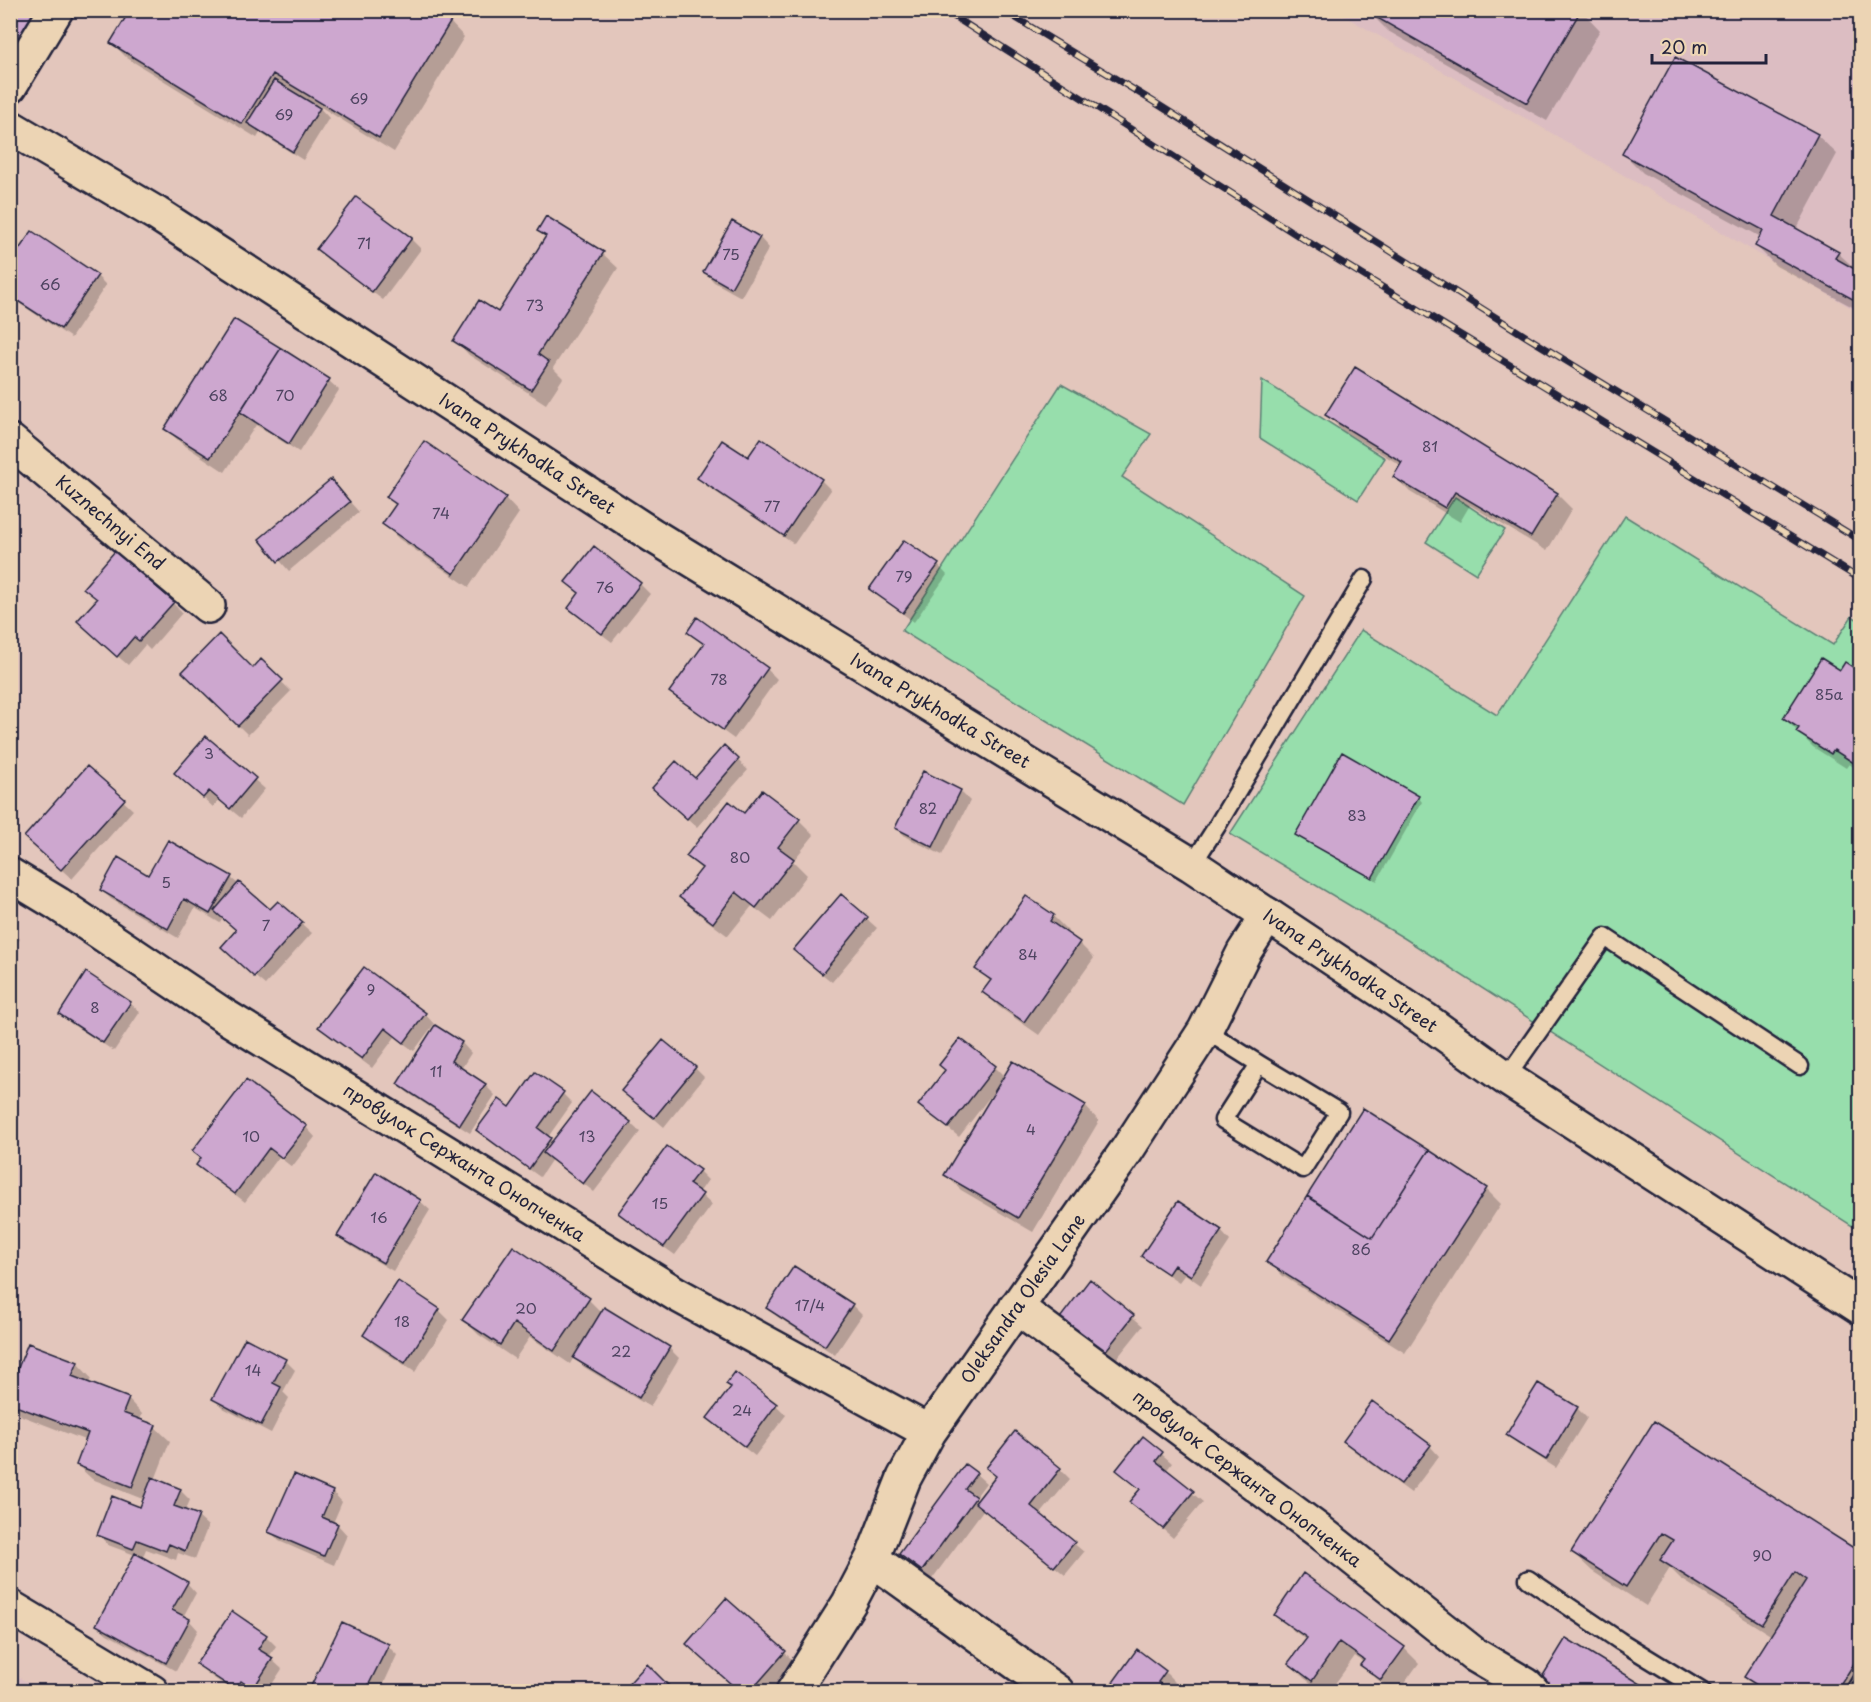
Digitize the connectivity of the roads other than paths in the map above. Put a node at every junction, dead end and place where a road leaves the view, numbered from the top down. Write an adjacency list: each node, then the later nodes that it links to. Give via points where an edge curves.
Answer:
1 (56, 10): 2 (street)
2 (10, 86)
3 (10, 127): 7 (street, Ivana Prykhodka Street, via 157,214 652,535)
4 (10, 441): 6 (street, Kuznechnyi End)
5 (1364, 579): 7 (lane)
6 (208, 606)
7 (1192, 865): 9 (street, Ivana Prykhodka Street)
8 (10, 875): 16 (street, провулок Сержанта Онопченка, via 223,1015 676,1294)
9 (1268, 915): 10 (street, Oleksandra Olesia Lane, via 1244,952); 13 (street, Ivana Prykhodka Street)
10 (1205, 1030): 11 (lane); 14 (street, Oleksandra Olesia Lane, via 1127,1150)
11 (1259, 1064): 11 (lane, via 1339,1112 1303,1169 1223,1120)
12 (1800, 1066): 13 (lane, via 1605,937)
13 (1506, 1078): 15 (street, Ivana Prykhodka Street)
14 (1016, 1307): 16 (street, Oleksandra Olesia Lane); 24 (street, провулок Сержанта Онопченка, via 1319,1531 1475,1654)
15 (1860, 1307)
16 (929, 1432): 17 (street, Oleksandra Olesia Lane, via 904,1478)
17 (872, 1559): 22 (street, Oleksandra Olesia Lane); 23 (street)
18 (1528, 1580): 25 (lane)
19 (10, 1607): 21 (street)
20 (1860, 1682): 26 (lane)
21 (152, 1692)
22 (793, 1692)
23 (1057, 1692)
24 (1533, 1692)
25 (1703, 1692)
26 (1854, 1692)

